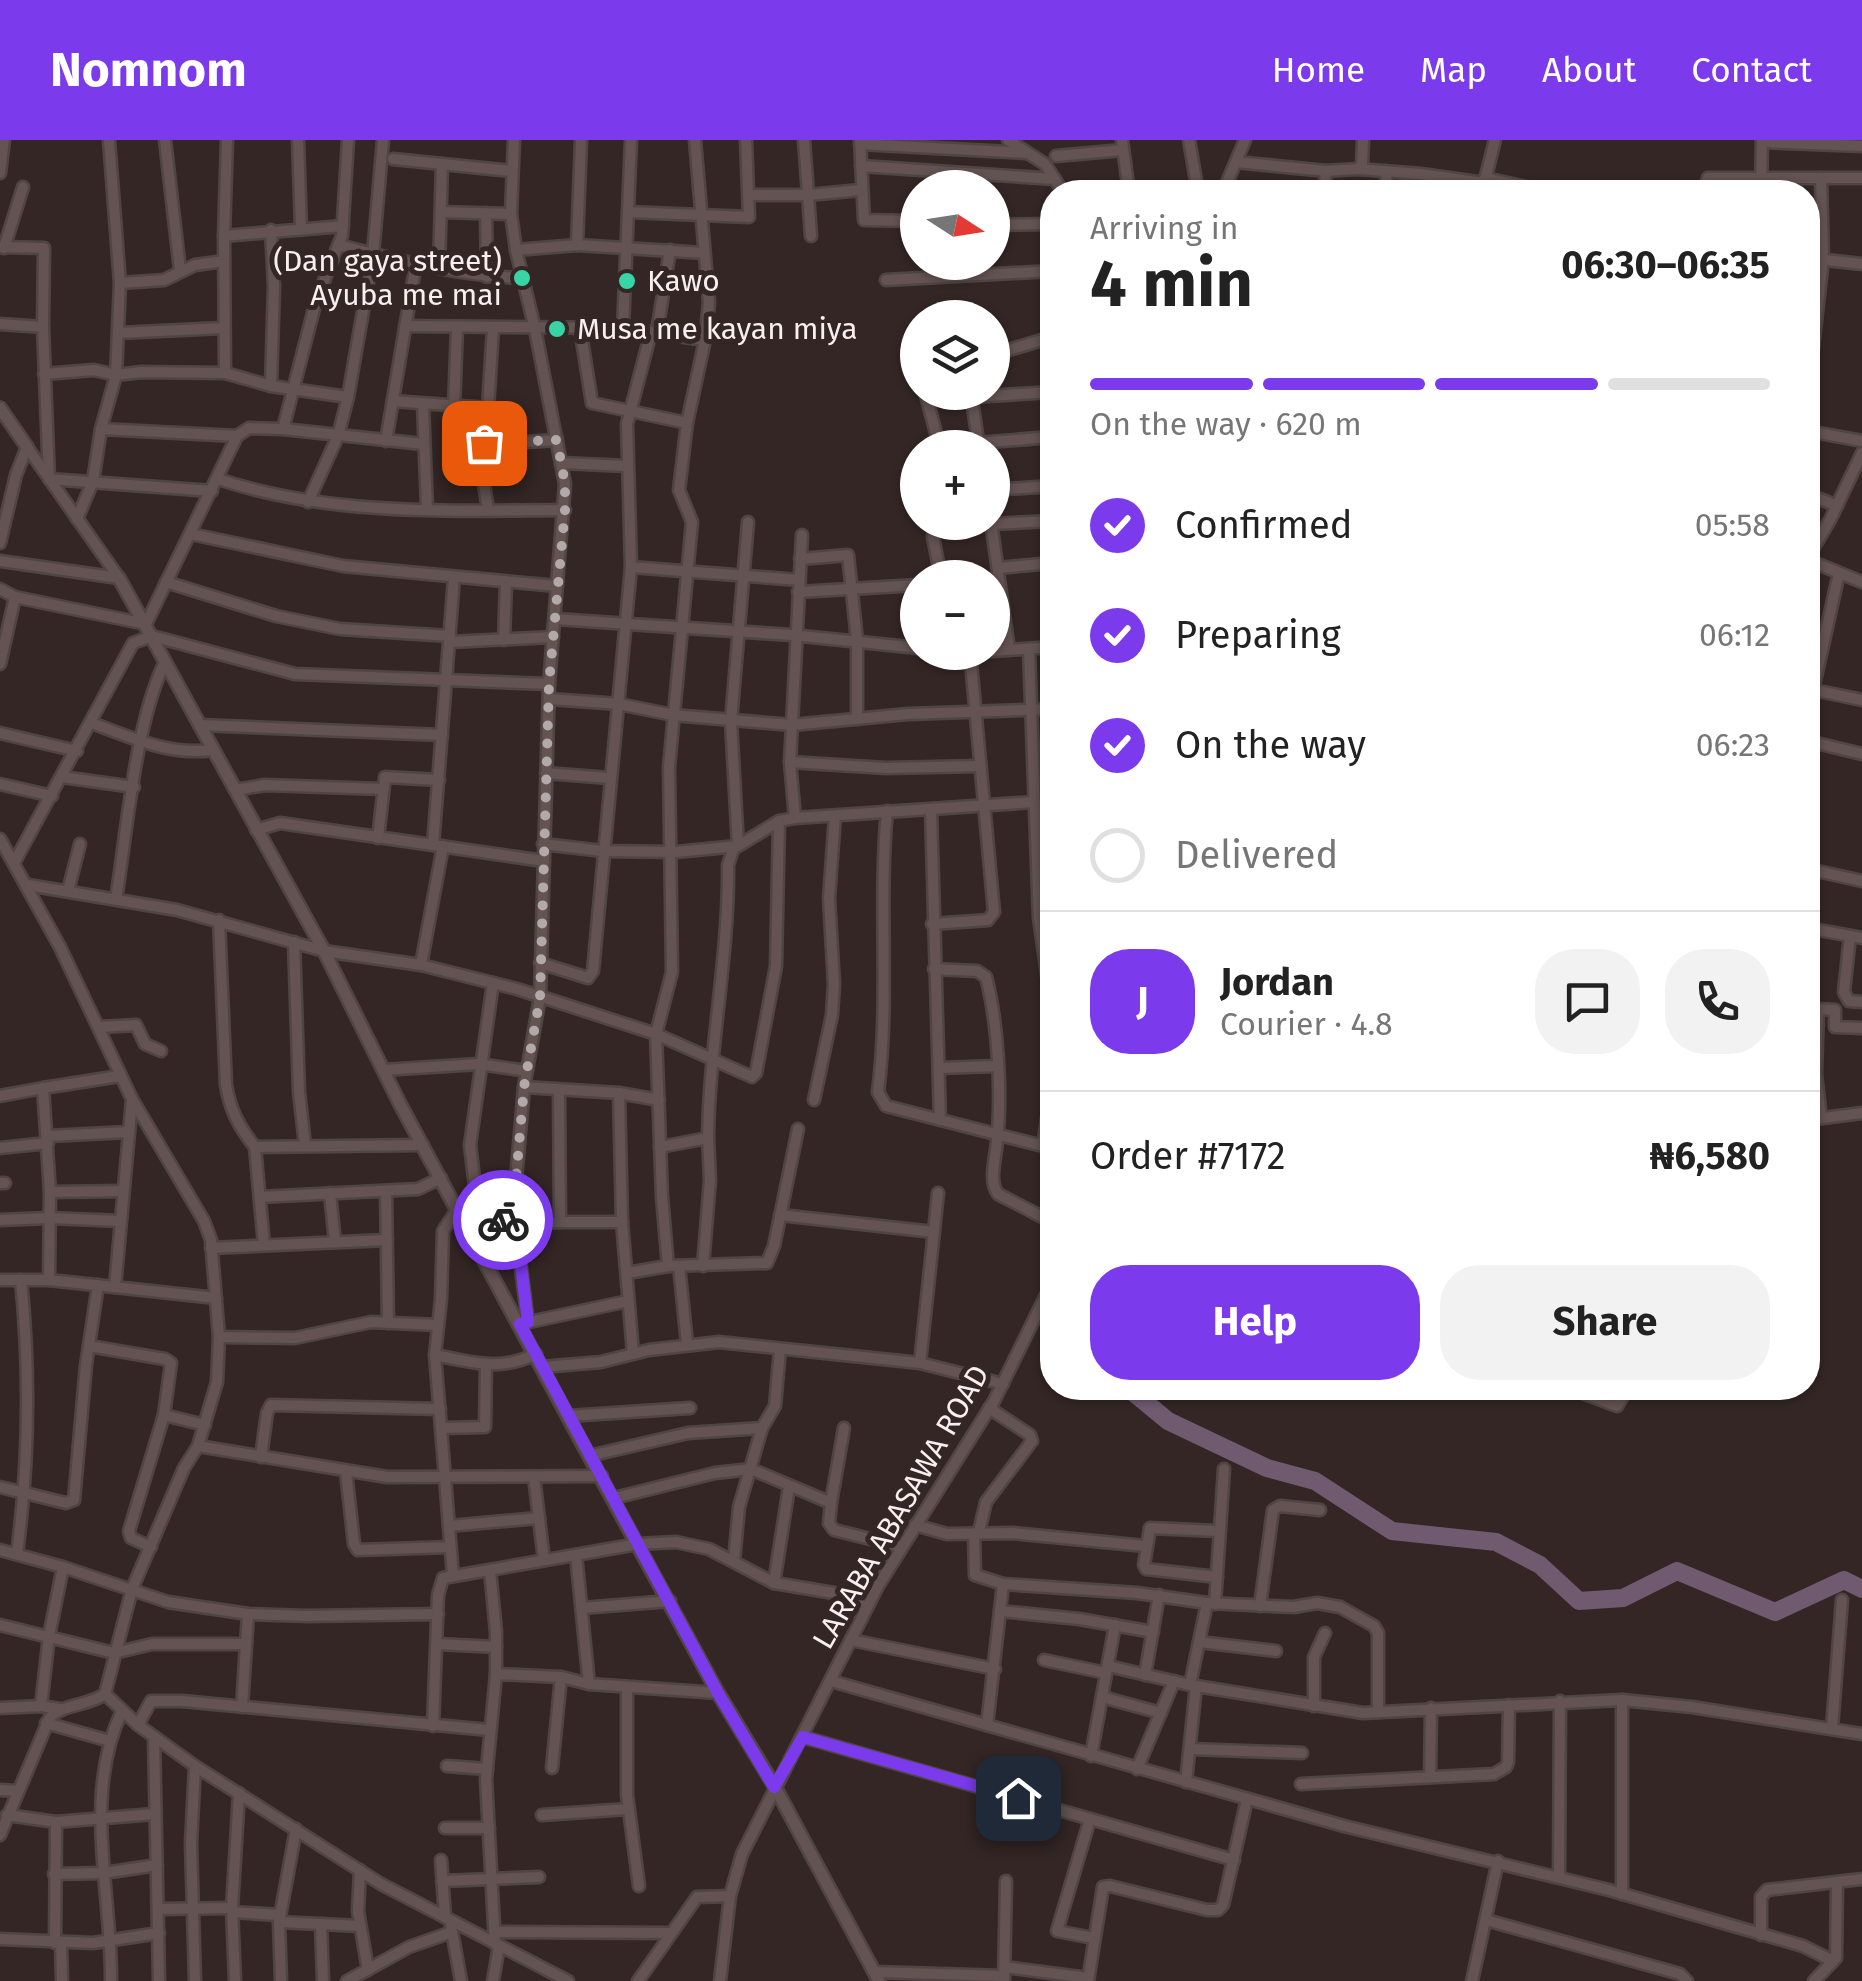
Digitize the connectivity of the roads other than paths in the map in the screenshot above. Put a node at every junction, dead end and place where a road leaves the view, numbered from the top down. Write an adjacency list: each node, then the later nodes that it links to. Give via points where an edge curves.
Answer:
1 (4, 140): 34 (street)
2 (110, 140): 85 (street)
3 (165, 140): 79 (street)
4 (227, 140): 64 (street)
5 (298, 140): 62 (street)
6 (348, 140): 61 (street)
7 (384, 140): 72 (street)
8 (514, 140): 35 (street)
9 (581, 140): 67 (street)
10 (631, 140): 54 (street)
11 (696, 140): 57 (street)
12 (746, 140): 51 (street)
13 (804, 140): 52 (street)
14 (1008, 140): 24 (street)
15 (1058, 140): 25 (street)
16 (1190, 140): 41 (street)
17 (1245, 140): 27 (street)
18 (1363, 140): 31 (street)
19 (1495, 140): 46 (street)
20 (1762, 141): 23 (street); 36 (street)
21 (860, 142): 24 (street); 30 (street)
22 (1122, 145): 25 (street); 40 (street)
23 (1862, 146)
24 (1027, 153): 29 (street)
25 (1056, 156): 29 (street)
26 (393, 159): 28 (street)
27 (1236, 162): 32 (street); 42 (street)
28 (442, 164): 35 (street); 53 (street)
29 (1045, 164): 39 (street)
30 (860, 166): 39 (street); 50 (street)
31 (1358, 169): 32 (street); 33 (street)
32 (1326, 171): 43 (street)
33 (1386, 171): 44 (street); 45 (street)
34 (0, 172)
35 (511, 172): 56 (street)
36 (1760, 177): 37 (street); 47 (street); 48 (street)
37 (1821, 178): 38 (street); 74 (street)
38 (1862, 178)
39 (1055, 179)
40 (1127, 180)
41 (1196, 180)
42 (1228, 180)
43 (1325, 180)
44 (1386, 180)
45 (1454, 180)
46 (1485, 180)
47 (1707, 180)
48 (1760, 180)
49 (23, 187): 69 (street)
50 (861, 190): 52 (street); 58 (street, via 864,220)
51 (749, 195): 52 (street); 57 (street, via 749,217)
52 (808, 195): 65 (street)
53 (440, 212): 55 (street); 78 (street)
54 (628, 212): 57 (street); 68 (street)
55 (486, 213): 56 (street); 82 (street)
56 (511, 214): 70 (street)
57 (701, 216): 73 (street)
58 (900, 221)
59 (1040, 224): 60 (street)
60 (1010, 225)
61 (343, 226): 62 (street); 66 (street)
62 (301, 228): 63 (street)
63 (272, 230): 64 (street); 103 (street)
64 (224, 236): 75 (street)
65 (811, 236)
66 (340, 245): 72 (street); 104 (street, via 316,301)
67 (577, 245): 68 (street); 70 (street)
68 (626, 247): 71 (street); 93 (street)
69 (2, 248): 87 (street, via 44,248)
70 (516, 250): 83 (street)
71 (670, 250): 73 (street); 95 (street)
72 (373, 254): 76 (street); 107 (street)
73 (704, 254): 97 (street)
74 (1822, 258): 77 (street); 81 (street)
75 (224, 261): 79 (street); 89 (street)
76 (416, 263): 78 (street); 88 (street)
77 (1862, 264)
78 (439, 268): 82 (street)
79 (180, 270): 85 (street, via 164,280)
80 (1040, 271): 84 (street)
81 (1820, 271)
82 (487, 277): 83 (street)
83 (522, 278): 94 (street)
84 (886, 280)
85 (120, 283): 96 (street)
86 (0, 324): 87 (street)
87 (42, 326): 101 (street)
88 (405, 326): 90 (street); 108 (street)
89 (223, 328): 96 (street); 100 (street)
90 (457, 328): 91 (street); 111 (street)
91 (493, 328): 94 (street); 111 (street, via 489,405)
92 (580, 328): 93 (street); 94 (street); 112 (street, via 592,403)
93 (623, 328): 95 (street)
94 (536, 329): 120 (street)
95 (654, 332): 97 (street); 112 (street)
96 (118, 333): 102 (street)
97 (704, 340): 113 (street)
98 (1040, 340): 99 (street)
99 (1010, 349)
100 (225, 373): 102 (street); 103 (street)
101 (44, 374): 102 (street); 129 (street)
102 (116, 375): 114 (street)
103 (272, 386): 104 (street)
104 (294, 390): 107 (street); 115 (street)
105 (1040, 392): 106 (street)
106 (1010, 394)
107 (348, 396): 118 (street)
108 (393, 401): 109 (street); 122 (street)
109 (423, 404): 111 (street); 124 (street)
110 (0, 408): 125 (street)
111 (454, 408)
112 (629, 413): 113 (street); 128 (street)
113 (687, 424): 155 (street, via 679,490 692,522)
114 (100, 429): 117 (street); 131 (street)
115 (283, 429): 117 (street, via 249,428); 118 (street)
116 (1820, 433): 121 (street)
117 (237, 436): 130 (street)
118 (338, 436): 122 (street); 136 (street)
119 (1040, 438): 123 (street)
120 (557, 440): 127 (street); 139 (street, via 482,445)
121 (1862, 441)
122 (386, 442): 124 (street)
123 (1010, 442)
124 (423, 444): 138 (street)
125 (28, 447): 129 (street); 145 (street)
126 (1862, 454): 137 (street)
127 (562, 463): 128 (street); 140 (street)
128 (626, 466): 154 (street)
129 (50, 478): 131 (street); 141 (street)
130 (218, 478): 134 (street); 136 (street)
131 (92, 481): 134 (street); 141 (street)
132 (1040, 487): 133 (street)
133 (1010, 489)
134 (212, 491): 146 (street)
135 (1820, 499): 137 (street)
136 (308, 502): 138 (street)
137 (1837, 506): 148 (street)
138 (427, 509): 139 (street)
139 (488, 510): 140 (street)
140 (565, 510): 164 (street)
141 (77, 519): 159 (street)
142 (1040, 521): 144 (street)
143 (748, 522): 158 (street)
144 (1010, 522)
145 (2, 523): 149 (street)
146 (191, 534): 160 (street, via 343,566); 161 (street)
147 (802, 536): 150 (street)
148 (1820, 537)
149 (0, 543)
150 (800, 559): 165 (street); 168 (street, via 848,556)
151 (0, 561): 159 (street)
152 (1040, 565): 156 (street)
153 (1820, 565): 157 (street)
154 (631, 567): 155 (street); 171 (street)
155 (688, 570): 158 (street); 173 (street)
156 (1010, 570)
157 (1838, 573): 163 (street); 181 (street)
158 (742, 575): 165 (street); 174 (street)
159 (119, 578): 172 (street)
160 (454, 578): 162 (street); 177 (street)
161 (166, 582): 172 (street); 177 (street, via 340,629)
162 (506, 582): 164 (street); 178 (street)
163 (1862, 582)
164 (557, 586): 170 (street)
165 (798, 586): 168 (street); 175 (street)
166 (900, 586): 168 (street)
167 (0, 589): 169 (street)
168 (854, 590): 179 (street)
169 (15, 597): 172 (street); 185 (street)
170 (554, 619): 171 (street); 176 (street)
171 (626, 624): 173 (street); 193 (street)
172 (149, 630): 186 (street); 188 (street, via 294,674); 200 (street, via 133,643)
173 (682, 630): 174 (street); 197 (street)
174 (738, 632): 175 (street); 199 (street)
175 (796, 635): 179 (street); 201 (street)
176 (553, 636): 178 (street); 189 (street)
177 (450, 639): 178 (street); 188 (street)
178 (504, 640)
179 (857, 640): 180 (street); 198 (street)
180 (900, 646)
181 (1820, 648)
182 (1040, 649): 184 (street)
183 (1010, 650): 184 (street)
184 (1029, 650): 194 (street)
185 (0, 664)
186 (164, 664): 202 (street); 205 (street)
187 (971, 670): 196 (street)
188 (448, 681): 189 (street); 204 (street)
189 (549, 684): 191 (street)
190 (1820, 692): 192 (street)
191 (548, 699): 193 (street); 212 (street)
192 (1862, 700)
193 (619, 704): 197 (street); 214 (street)
194 (1032, 709): 195 (street); 196 (street); 221 (street)
195 (1040, 709)
196 (973, 711): 198 (street); 211 (street)
197 (673, 715): 199 (street); 238 (street)
198 (857, 719): 201 (street)
199 (730, 721): 201 (street); 236 (street)
200 (92, 723): 205 (street); 208 (street)
201 (792, 725): 210 (street)
202 (199, 726): 204 (street); 207 (street)
203 (0, 733): 208 (street)
204 (442, 735): 215 (street)
205 (142, 742): 207 (street); 217 (street)
206 (1820, 744): 209 (street)
207 (212, 750): 219 (street)
208 (77, 751): 213 (street)
209 (1862, 754)
210 (790, 762): 211 (street); 226 (street)
211 (979, 766): 222 (street)
212 (546, 773): 214 (street); 234 (street)
213 (62, 777): 217 (street); 220 (street)
214 (609, 778): 237 (street)
215 (439, 780): 218 (street, via 388,776); 235 (street)
216 (0, 784): 220 (street)
217 (134, 787): 246 (street)
218 (382, 789): 219 (street, via 265,784); 229 (street)
219 (234, 790): 228 (street)
220 (52, 796): 240 (street)
221 (1035, 802): 222 (street); 230 (street)
222 (986, 807): 224 (street); 248 (street, via 992,918)
223 (888, 810): 224 (street); 225 (street); 283 (street, via 878,1092 886,1106)
224 (931, 810): 248 (street)
225 (835, 816): 226 (street); 279 (street, via 832,1015)
226 (795, 818): 227 (street)
227 (780, 821): 236 (street); 265 (street, via 776,966 756,1073 749,1076)
228 (256, 830): 229 (street, via 280,823); 253 (street)
229 (378, 838): 235 (street)
230 (1036, 838): 231 (street); 243 (street)
231 (1040, 838)
232 (0, 839): 240 (street)
233 (80, 844): 245 (street)
234 (543, 844): 237 (street); 239 (street)
235 (438, 846): 239 (street); 255 (street)
236 (736, 846): 238 (street); 265 (street, via 728,865)
237 (604, 851): 238 (street); 254 (street, via 592,975)
238 (670, 852): 263 (street, via 672,972)
239 (544, 861): 254 (street)
240 (14, 863): 244 (street)
241 (1820, 872): 242 (street)
242 (1862, 881)
243 (1038, 882): 249 (street)
244 (28, 885): 245 (street); 261 (street)
245 (68, 891): 246 (street)
246 (116, 899): 247 (street)
247 (219, 920): 252 (street); 292 (street, via 226,1085 230,1107)
248 (932, 924): 256 (street)
249 (1040, 925)
250 (1820, 930): 251 (street)
251 (1856, 937): 259 (street, via 1844,992)
252 (294, 942): 253 (street); 290 (street)
253 (324, 952): 255 (street); 269 (street)
254 (540, 963): 258 (street)
255 (421, 965): 257 (street)
256 (934, 968): 267 (street, via 986,977); 268 (street)
257 (493, 983): 258 (street); 266 (street)
258 (540, 998): 263 (street); 270 (street)
259 (1862, 1002)
260 (1820, 1009): 262 (street, via 1835,1010 1835,1027)
261 (100, 1027): 264 (street, via 136,1024 145,1044); 271 (street)
262 (1862, 1028)
263 (656, 1034): 265 (street); 278 (street)
264 (161, 1050)
265 (711, 1057): 287 (street)
266 (479, 1064): 269 (street); 270 (street); 312 (street, via 470,1145)
267 (997, 1066): 268 (street); 286 (street)
268 (939, 1068): 283 (street)
269 (382, 1070): 291 (street)
270 (527, 1071): 272 (street)
271 (120, 1076): 273 (street); 277 (street)
272 (524, 1087): 274 (street); 306 (street, via 514,1202)
273 (44, 1088): 276 (street); 288 (street)
274 (559, 1090): 275 (street); 309 (street)
275 (618, 1093): 278 (street); 310 (street)
276 (0, 1096)
277 (132, 1099): 285 (street); 317 (street, via 204,1220)
278 (658, 1100): 293 (street)
279 (814, 1100)
280 (1820, 1109): 282 (street)
281 (1862, 1113): 282 (street)
282 (1821, 1118)
283 (940, 1120): 286 (street)
284 (798, 1129): 303 (street)
285 (128, 1132): 288 (street); 296 (street)
286 (998, 1134): 289 (street); 304 (street, via 994,1190)
287 (708, 1138): 293 (street); 319 (street)
288 (48, 1140): 294 (street); 297 (street)
289 (1040, 1144)
290 (305, 1145): 291 (street); 292 (street)
291 (423, 1145): 295 (street)
292 (255, 1146): 301 (street)
293 (660, 1147): 318 (street)
294 (0, 1148)
295 (442, 1178): 298 (street, via 424,1188); 302 (street)
296 (123, 1191): 297 (street); 308 (street)
297 (50, 1192): 305 (street)
298 (386, 1192): 299 (street); 314 (street)
299 (330, 1193): 301 (street); 315 (street)
300 (938, 1193): 313 (street)
301 (260, 1196): 316 (street)
302 (458, 1208): 312 (street); 331 (street, via 442,1231)
303 (780, 1215): 313 (street); 319 (street, via 767,1263)
304 (1040, 1215)
305 (50, 1218): 307 (street); 308 (street); 323 (street)
306 (496, 1219): 311 (street); 312 (street)
307 (0, 1220)
308 (120, 1221): 325 (street)
309 (560, 1222): 310 (street); 311 (street)
310 (622, 1222): 320 (street)
311 (516, 1223): 330 (street)
312 (476, 1230): 330 (street)
313 (934, 1232): 339 (street)
314 (387, 1240): 315 (street); 329 (street)
315 (335, 1242): 316 (street)
316 (264, 1245): 317 (street)
317 (212, 1248): 326 (street)
318 (674, 1266): 319 (street); 320 (street); 333 (street)
319 (703, 1266)
320 (627, 1272): 327 (street)
321 (0, 1280): 322 (street)
322 (21, 1280): 323 (street); 363 (street, via 27,1344)
323 (49, 1280): 324 (street)
324 (98, 1285): 325 (street); 334 (street)
325 (115, 1287): 326 (street)
326 (216, 1298): 332 (street)
327 (628, 1301): 330 (street); 336 (street)
328 (1040, 1307): 342 (street, LARABA ABASAWA ROAD)
329 (388, 1323): 331 (street); 332 (street, via 350,1324 295,1338)
330 (524, 1323): 337 (street)
331 (438, 1325): 338 (street)
332 (219, 1338): 348 (street)
333 (686, 1343): 335 (street); 336 (street)
334 (89, 1346): 346 (street, via 168,1360); 363 (street, via 72,1502)
335 (780, 1349): 339 (street); 350 (street, via 775,1406)
336 (633, 1353): 341 (street)
337 (536, 1354): 340 (street, via 509,1366); 341 (street)
338 (434, 1356): 340 (street); 345 (street)
339 (920, 1363): 342 (street)
340 (486, 1364): 349 (street, via 485,1427)
341 (542, 1367): 347 (street)
342 (1002, 1384): 344 (street, LARABA ABASAWA ROAD)
343 (690, 1408): 347 (street)
344 (989, 1408): 369 (street, LARABA ABASAWA ROAD); 371 (street, via 1032,1441 986,1502)
345 (440, 1409): 349 (street); 354 (street, via 271,1405)
346 (164, 1415): 348 (street); 373 (street, via 129,1532)
347 (568, 1416): 353 (street)
348 (205, 1425): 352 (street)
349 (442, 1428): 360 (street)
350 (762, 1428): 353 (street, via 688,1432); 356 (street)
351 (844, 1428): 365 (street)
352 (198, 1446): 354 (street); 373 (street)
353 (590, 1456): 358 (street)
354 (261, 1457): 357 (street)
355 (1224, 1468): 370 (street)
356 (751, 1469): 362 (street); 364 (street); 381 (street, via 737,1515)
357 (346, 1472): 360 (street); 374 (street, via 358,1550)
358 (602, 1476): 359 (street); 364 (street)
359 (534, 1477): 360 (street); 367 (street)
360 (447, 1478): 368 (street)
361 (0, 1487): 363 (street)
362 (789, 1487): 365 (street); 386 (street)
363 (24, 1491): 378 (street)
364 (614, 1498): 372 (street)
365 (831, 1503): 376 (street, via 834,1530)
366 (1320, 1510): 393 (street, via 1274,1510)
367 (538, 1518): 368 (street); 380 (street)
368 (449, 1526): 374 (street)
369 (916, 1526): 371 (street); 376 (street, LARABA ABASAWA ROAD)
370 (1218, 1531): 375 (street, via 1153,1527); 385 (street)
371 (976, 1533): 375 (street); 387 (street, via 975,1575)
372 (638, 1544): 379 (street); 381 (street, via 691,1544); 391 (street)
373 (151, 1546): 388 (street)
374 (450, 1546): 384 (street)
375 (1146, 1546): 385 (street, via 1146,1569)
376 (902, 1547): 395 (street, LARABA ABASAWA ROAD)
377 (0, 1550): 378 (street)
378 (17, 1553): 382 (street)
379 (576, 1555): 380 (street); 394 (street)
380 (544, 1560): 383 (street)
381 (734, 1561): 386 (street)
382 (63, 1567): 388 (street); 403 (street)
383 (490, 1570): 384 (street); 408 (street)
384 (453, 1576): 398 (street, via 440,1580)
385 (1217, 1576): 392 (street)
386 (774, 1583): 395 (street, via 834,1593)
387 (1003, 1584): 389 (street); 396 (street)
388 (132, 1589): 397 (street, via 168,1602); 410 (street)
389 (1159, 1595): 392 (street); 401 (street)
390 (1842, 1600): 441 (street)
391 (670, 1601): 394 (street); 422 (street)
392 (1211, 1603): 393 (street); 405 (street)
393 (1260, 1606): 435 (street, via 1340,1607 1374,1626)
394 (582, 1608): 419 (street)
395 (867, 1608): 404 (street, LARABA ABASAWA ROAD)
396 (1000, 1611): 399 (street); 413 (street)
397 (248, 1614): 398 (street); 406 (street)
398 (438, 1614): 407 (street)
399 (1114, 1625): 401 (street); 412 (street)
400 (0, 1626): 403 (street)
401 (1153, 1632): 415 (street)
402 (1325, 1633): 429 (street, via 1314,1657)
403 (49, 1636): 410 (street); 428 (street)
404 (851, 1640): 413 (street); 417 (street, LARABA ABASAWA ROAD)
405 (1199, 1642): 409 (street); 420 (street)
406 (246, 1644): 410 (street, via 152,1644); 430 (street)
407 (438, 1644): 408 (street); 440 (street)
408 (496, 1647): 414 (street)
409 (1276, 1651)
410 (114, 1653): 423 (street)
411 (1044, 1660): 412 (street)
412 (1107, 1669): 415 (street); 424 (street)
413 (996, 1670): 439 (street)
414 (496, 1674): 416 (street); 442 (street)
415 (1145, 1675): 418 (street)
416 (561, 1677): 419 (street); 452 (street)
417 (831, 1680): 439 (street); 445 (street, LARABA ABASAWA ROAD)
418 (1174, 1682): 420 (street); 436 (street)
419 (588, 1684): 421 (street)
420 (1193, 1685): 429 (street); 447 (street)
421 (627, 1687): 422 (street); 463 (street)
422 (718, 1693): 458 (street)
423 (105, 1694): 433 (street); 434 (street)
424 (1102, 1697): 436 (street); 449 (street)
425 (1622, 1700): 426 (street); 441 (street); 489 (street)
426 (1560, 1701): 427 (street); 481 (street)
427 (1508, 1704): 432 (street); 455 (street, via 1506,1767 1494,1774)
428 (41, 1706): 431 (street); 433 (street)
429 (1314, 1706): 435 (street)
430 (242, 1707): 438 (street, via 151,1701); 440 (street)
431 (0, 1708)
432 (1431, 1708): 435 (street); 455 (street)
433 (60, 1709): 437 (street)
434 (122, 1711): 438 (street); 446 (street)
435 (1378, 1712)
436 (1161, 1713): 453 (street)
437 (46, 1723): 446 (street); 460 (street)
438 (138, 1725): 444 (street)
439 (987, 1725): 449 (street)
440 (433, 1726): 442 (street)
441 (1832, 1728): 443 (street)
442 (489, 1730): 454 (street)
443 (1862, 1734)
444 (154, 1737): 450 (street); 464 (street)
445 (803, 1737): 458 (street, LARABA ABASAWA ROAD); 468 (street)
446 (110, 1741): 467 (street)
447 (1190, 1748): 448 (street); 456 (street)
448 (1302, 1753)
449 (1091, 1756): 453 (street)
450 (195, 1766): 461 (street); 491 (street)
451 (447, 1766): 454 (street)
452 (552, 1768)
453 (1137, 1769): 456 (street)
454 (487, 1770): 471 (street)
455 (1430, 1777): 457 (street)
456 (1186, 1782): 462 (street)
457 (1302, 1784)
458 (774, 1787): 490 (street, LARABA ABASAWA ROAD); 510 (street)
459 (0, 1790): 460 (street)
460 (16, 1792): 465 (street)
461 (239, 1792): 472 (street); 493 (street)
462 (1248, 1799): 475 (street); 476 (street)
463 (628, 1808): 466 (street); 488 (street)
464 (154, 1814): 467 (street); 477 (street)
465 (7, 1815): 469 (street); 473 (street)
466 (542, 1816)
467 (102, 1818): 469 (street); 479 (street)
468 (1090, 1819): 475 (street); 502 (street, via 1057,1931)
469 (56, 1822): 480 (street)
470 (445, 1828): 471 (street)
471 (488, 1828): 483 (street)
472 (296, 1829): 478 (street); 494 (street)
473 (0, 1835)
474 (441, 1860): 485 (street)
475 (1234, 1860): 502 (street, via 1218,1910 1103,1887)
476 (1498, 1861): 481 (street); 495 (street)
477 (157, 1866): 479 (street); 492 (street)
478 (360, 1870): 496 (street); 498 (street)
479 (104, 1873): 480 (street); 504 (street)
480 (54, 1874): 506 (street)
481 (1559, 1876): 489 (street)
482 (539, 1878): 483 (street)
483 (491, 1879): 485 (street); 505 (street)
484 (1862, 1879): 487 (street)
485 (442, 1881): 496 (street)
486 (1006, 1881): 509 (street)
487 (1837, 1883): 501 (street, via 1763,1893); 507 (street)
488 (639, 1886)
489 (1622, 1894): 501 (street)
490 (730, 1896): 500 (street, via 697,1896); 524 (street, LARABA ABASAWA ROAD)
491 (194, 1908): 492 (street); 493 (street); 515 (street)
492 (159, 1909): 499 (street)
493 (232, 1910): 494 (street); 516 (street)
494 (280, 1919): 497 (street); 517 (street)
495 (1486, 1920): 525 (street); 526 (street)
496 (449, 1923): 505 (street); 508 (street); 520 (street)
497 (322, 1924): 498 (street); 518 (street)
498 (360, 1926): 508 (street)
499 (159, 1932): 504 (street); 514 (street)
500 (671, 1933): 505 (street); 523 (street)
501 (1761, 1935): 507 (street)
502 (1093, 1938): 511 (street)
503 (0, 1939): 506 (street)
504 (111, 1940): 506 (street); 513 (street)
505 (496, 1941): 521 (street); 522 (street)
506 (58, 1943): 512 (street)
507 (1833, 1961): 527 (street)
508 (368, 1970): 519 (street)
509 (1004, 1975): 510 (street); 511 (street)
510 (876, 1976)
511 (1088, 1979)
512 (62, 1981)
513 (111, 1981)
514 (159, 1981)
515 (195, 1981)
516 (235, 1981)
517 (281, 1981)
518 (323, 1981)
519 (347, 1981)
520 (462, 1981)
521 (493, 1981)
522 (568, 1981)
523 (638, 1981)
524 (720, 1981)
525 (1472, 1981)
526 (1688, 1981)
527 (1814, 1981)

